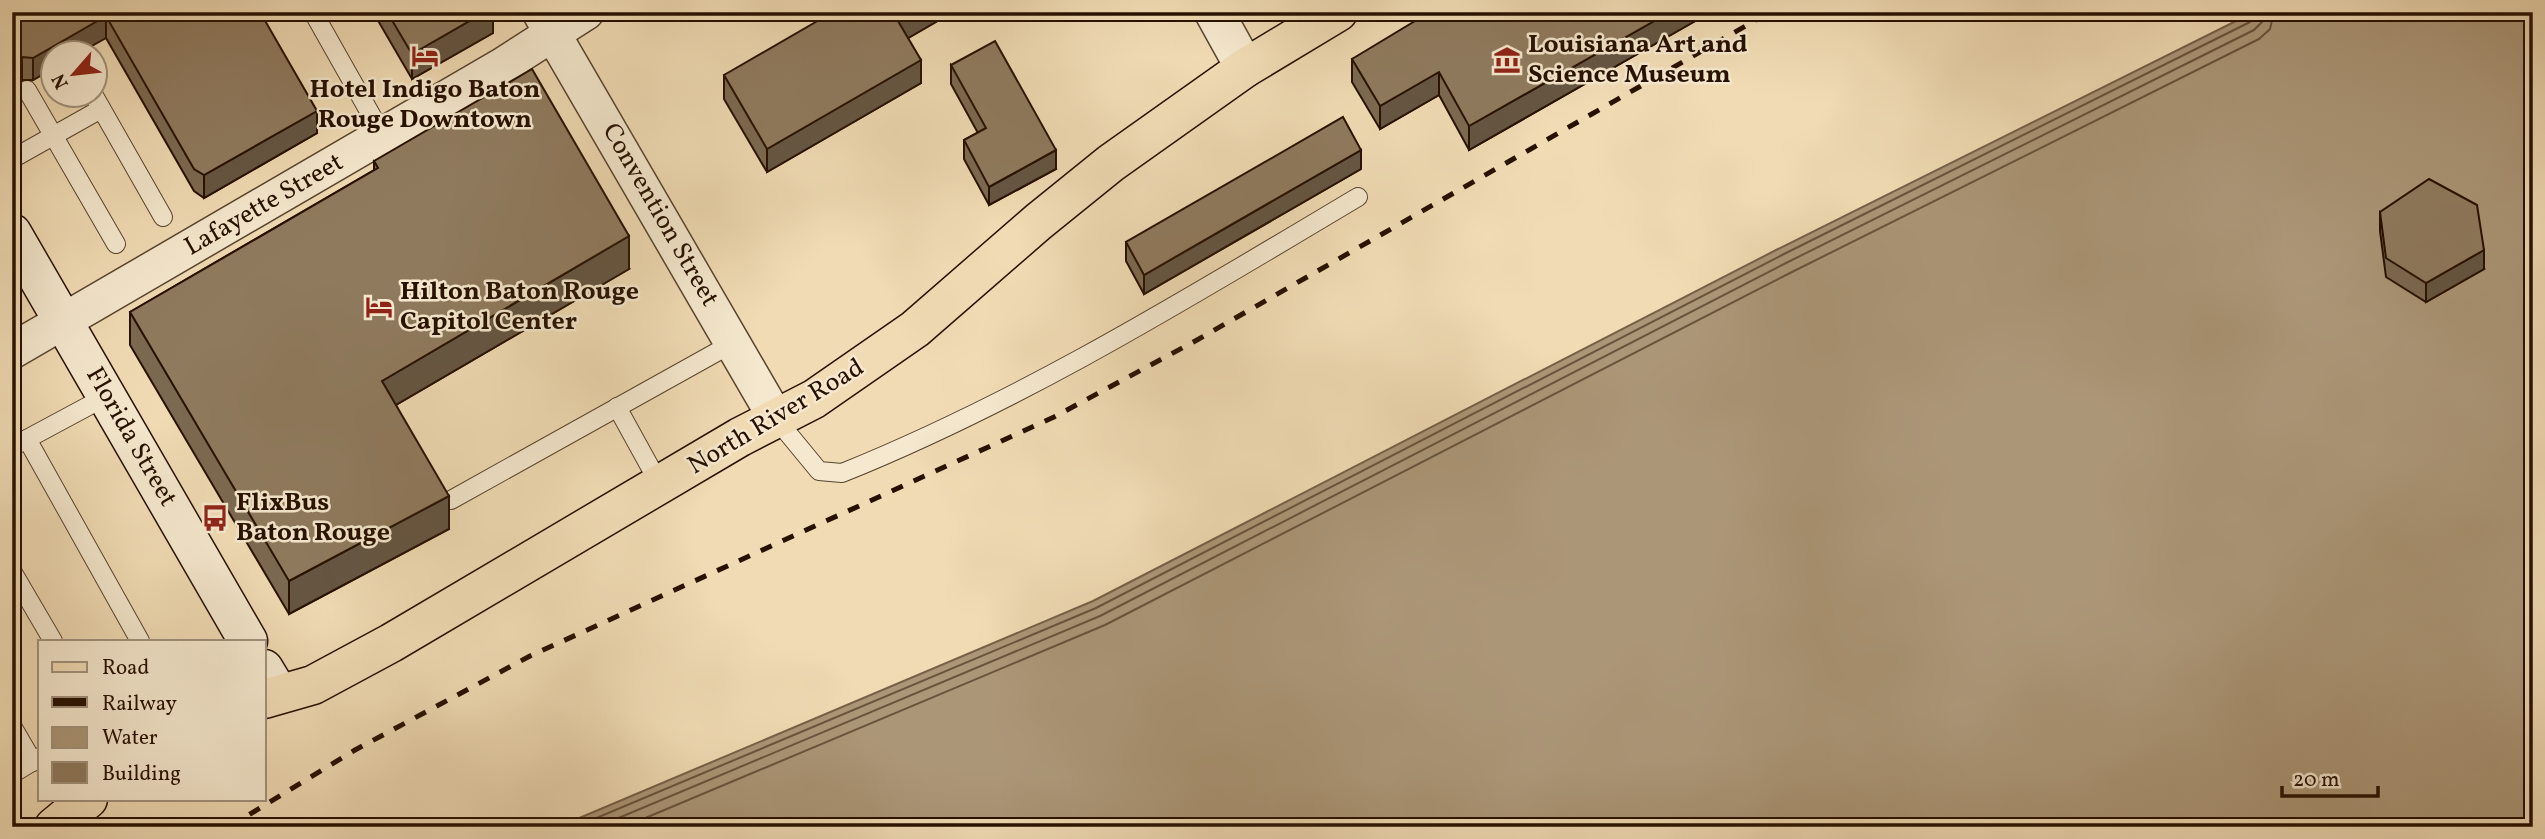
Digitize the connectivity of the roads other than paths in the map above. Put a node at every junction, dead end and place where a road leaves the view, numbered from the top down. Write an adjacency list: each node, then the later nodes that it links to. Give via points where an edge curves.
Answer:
1 (313, 12): 11 (lane)
2 (586, 12): 5 (street, Lafayette Street)
3 (1214, 12): 6 (main road)
4 (1338, 12): 6 (main road, North River Road)
5 (546, 23): 11 (street, Lafayette Street); 18 (street, Convention Street)
6 (1245, 68): 22 (main road, North River Road, via 1111,163 900,341)
7 (27, 90): 10 (lane)
8 (89, 108): 10 (lane)
9 (100, 108): 14 (lane)
10 (54, 136): 12 (lane); 16 (lane)
11 (383, 136): 17 (street, Lafayette Street)
12 (12, 159)
13 (1358, 197): 22 (lane, via 1163,313 980,412 842,473 819,471)
14 (163, 217)
15 (12, 233): 17 (main road, Florida Street)
16 (116, 244)
17 (64, 321): 19 (street, Lafayette Street); 20 (main road, Florida Street)
18 (733, 343): 21 (lane); 22 (street, Convention Street)
19 (12, 351)
20 (107, 396): 23 (lane); 29 (main road, Florida Street)
21 (617, 407): 24 (lane); 25 (lane)
22 (777, 420): 24 (main road, North River Road)
23 (20, 443): 28 (lane)
24 (660, 485): 30 (main road, North River Road, via 313,685)
25 (451, 500)
26 (12, 571): 27 (lane)
27 (52, 640)
28 (139, 640)
29 (247, 640)
30 (269, 687)
31 (12, 726): 32 (lane)
32 (36, 759): 33 (lane)
33 (12, 774)
34 (87, 800): 35 (main road)
35 (54, 827)

